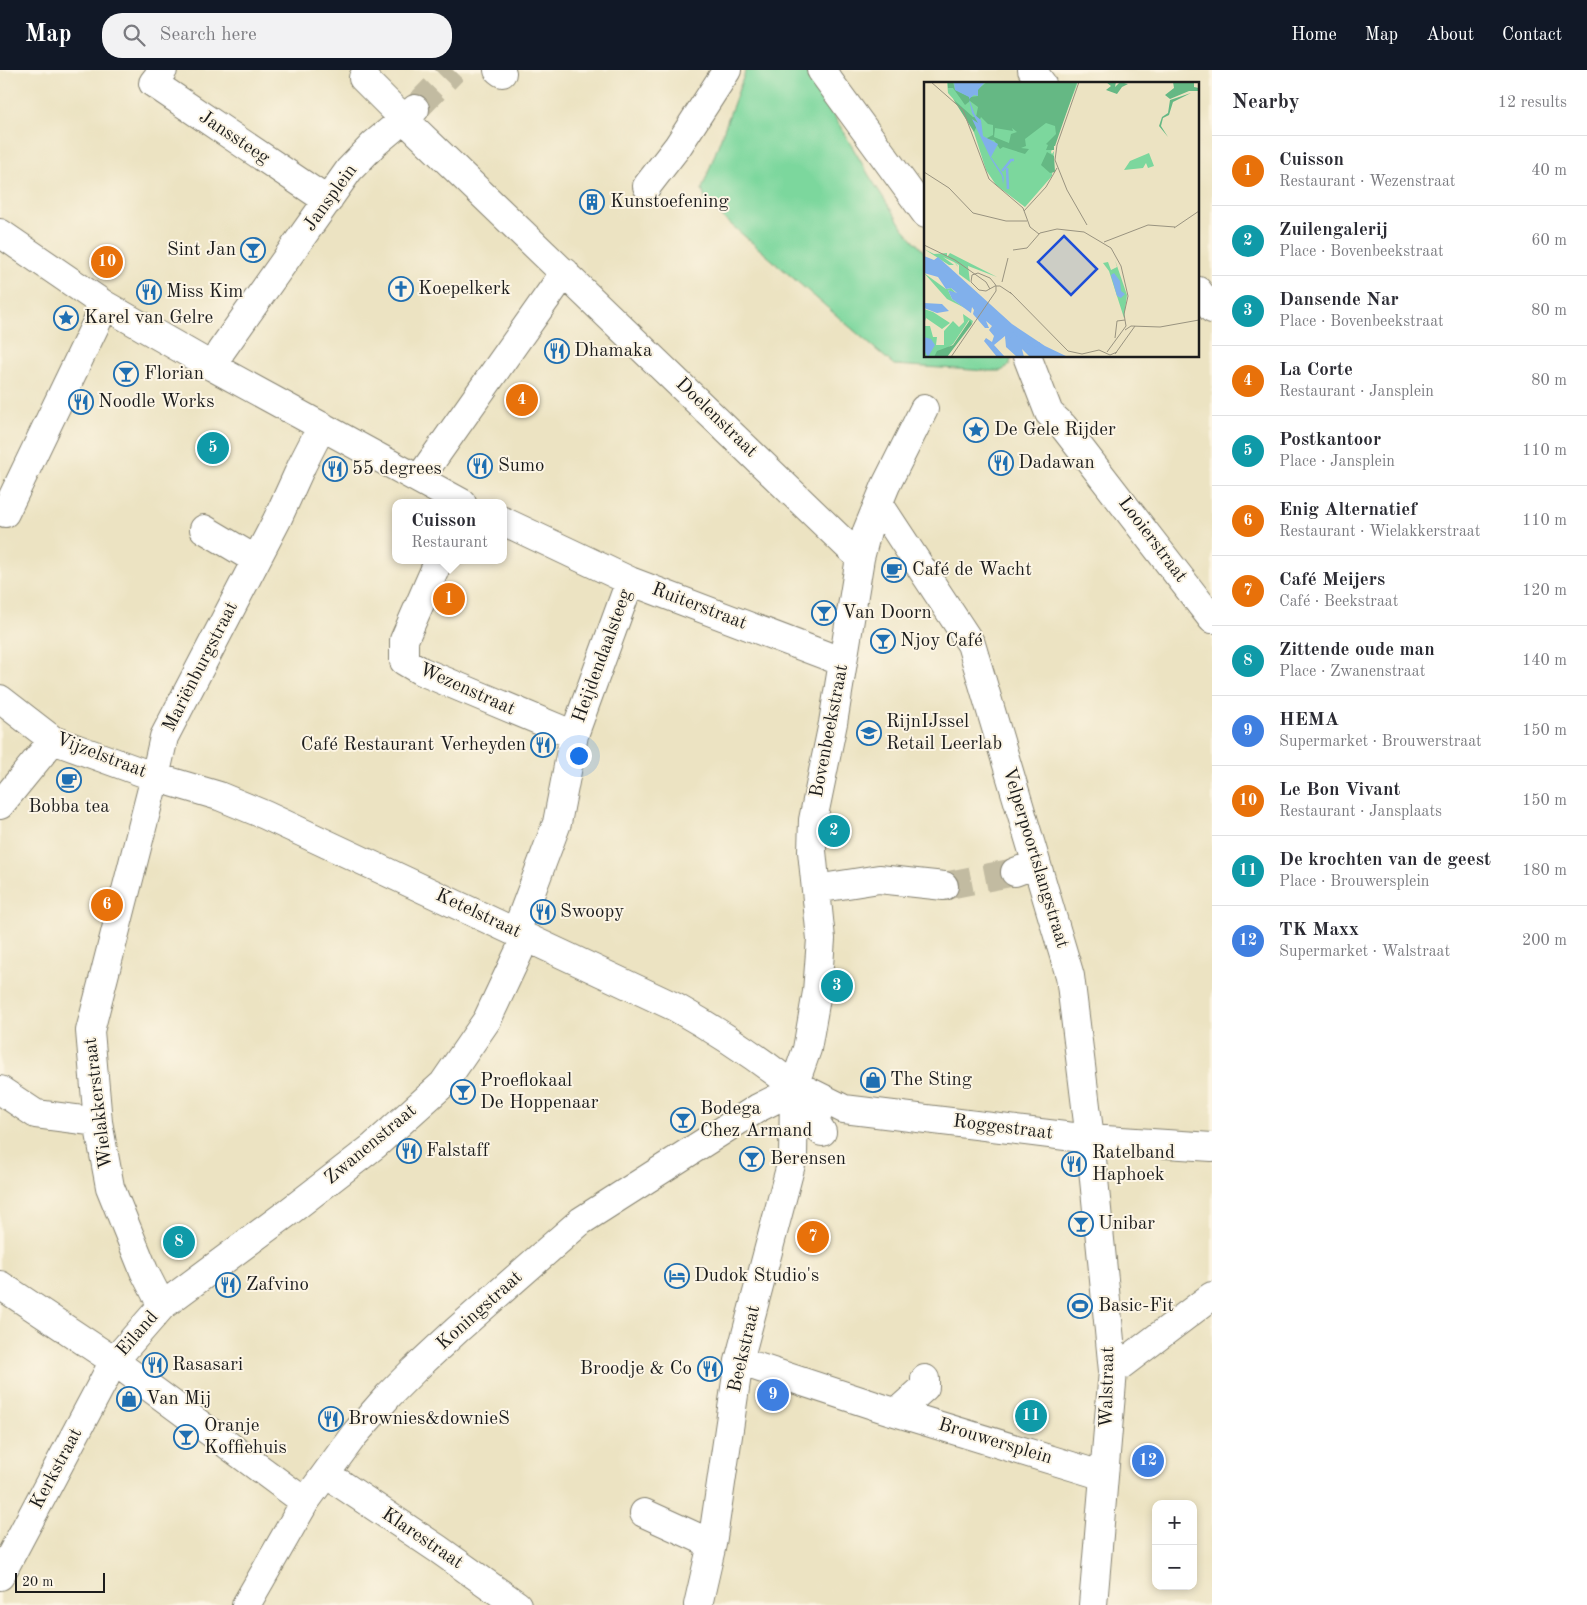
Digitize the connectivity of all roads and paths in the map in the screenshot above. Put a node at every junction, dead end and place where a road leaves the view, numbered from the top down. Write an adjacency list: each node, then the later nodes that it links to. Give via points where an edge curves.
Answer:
1 (163, 70): 9 (street, Janssteeg, via 153,83)
2 (727, 70): 8 (street, via 678,146)
3 (821, 70): 10 (street)
4 (1032, 70): 6 (street)
5 (363, 78): 7 (street)
6 (1041, 82)
7 (410, 114): 9 (street, Jansplein, via 349,170); 12 (street)
8 (647, 186)
9 (328, 201): 17 (street, Jansplein)
10 (924, 211)
11 (0, 233): 14 (street)
12 (568, 276): 20 (street); 26 (street, Doelenstraat)
13 (1200, 294): 15 (street)
14 (106, 304): 17 (street); 23 (street)
15 (1212, 309)
16 (1028, 358): 30 (street, Looierstraat, via 1049,413 1063,426)
17 (213, 367): 19 (street)
18 (924, 409): 22 (street, via 898,458)
19 (322, 426): 20 (street); 27 (street, Mariënburgstraat)
20 (419, 479): 21 (street)
21 (455, 499)
22 (879, 504): 26 (street, Bovenbeekstraat); 44 (street, Velperpoortslangstraat, via 971,644 1026,868 1070,976)
23 (5, 512)
24 (507, 523): 29 (street, Ruiterstraat)
25 (204, 529): 27 (street)
26 (860, 558): 31 (street, Bovenbeekstraat)
27 (256, 560): 35 (street, Mariënburgstraat, via 164,736)
28 (437, 564): 33 (street, Wezenstraat, via 404,640 404,661 420,672)
29 (630, 581): 31 (street, Ruiterstraat); 33 (street, Heijdendaalsteeg)
30 (1212, 619)
31 (843, 662): 38 (street, Bovenbeekstraat, via 813,820)
32 (0, 699): 34 (street, Vijzelstraat)
33 (574, 735): 39 (street, Heijdendaalsteeg, via 557,824)
34 (53, 740): 35 (street, Vijzelstraat); 36 (street)
35 (155, 777): 39 (street, Ketelstraat, via 219,796 265,815); 42 (street, Wielakkerstraat, via 90,1031)
36 (0, 805)
37 (944, 886): 38 (street, via 879,878)
38 (816, 889): 40 (street, Bovenbeekstraat, via 821,939 817,992 807,1049)
39 (521, 935): 40 (street, Ketelstraat, via 675,1007 714,1029); 48 (street, Zwanenstraat, via 487,1020 442,1084 374,1146)
40 (794, 1088): 43 (street); 44 (street, Roggestraat, via 844,1109); 49 (street, Beekstraat, via 793,1157); 54 (street, Koningstraat, via 581,1221 457,1330 389,1395)
41 (0, 1090): 42 (street, via 36,1114)
42 (98, 1122): 48 (street, Wielakkerstraat, via 110,1187)
43 (822, 1132)
44 (1090, 1139): 45 (street, Roggestraat); 51 (street, Walstraat)
45 (1212, 1147)
46 (0, 1284): 50 (street)
47 (1212, 1296): 51 (street)
48 (162, 1306): 50 (street, Eiland)
49 (739, 1361): 53 (street, Brouwersplein); 58 (street, Beekstraat)
50 (114, 1362): 56 (street); 59 (street, Kerkstraat)
51 (1112, 1371): 55 (street, Walstraat)
52 (925, 1379): 53 (street, via 925,1387)
53 (891, 1410): 55 (street, Brouwersplein)
54 (326, 1474): 56 (street, Koningstraat); 61 (street, Klarestraat)
55 (1104, 1476): 63 (street, Walstraat)
56 (305, 1502): 60 (street, Koningstraat)
57 (644, 1513): 58 (street)
58 (712, 1544): 62 (street, Beekstraat)
59 (0, 1576)
60 (246, 1605)
61 (517, 1605)
62 (698, 1605)
63 (1093, 1605)

